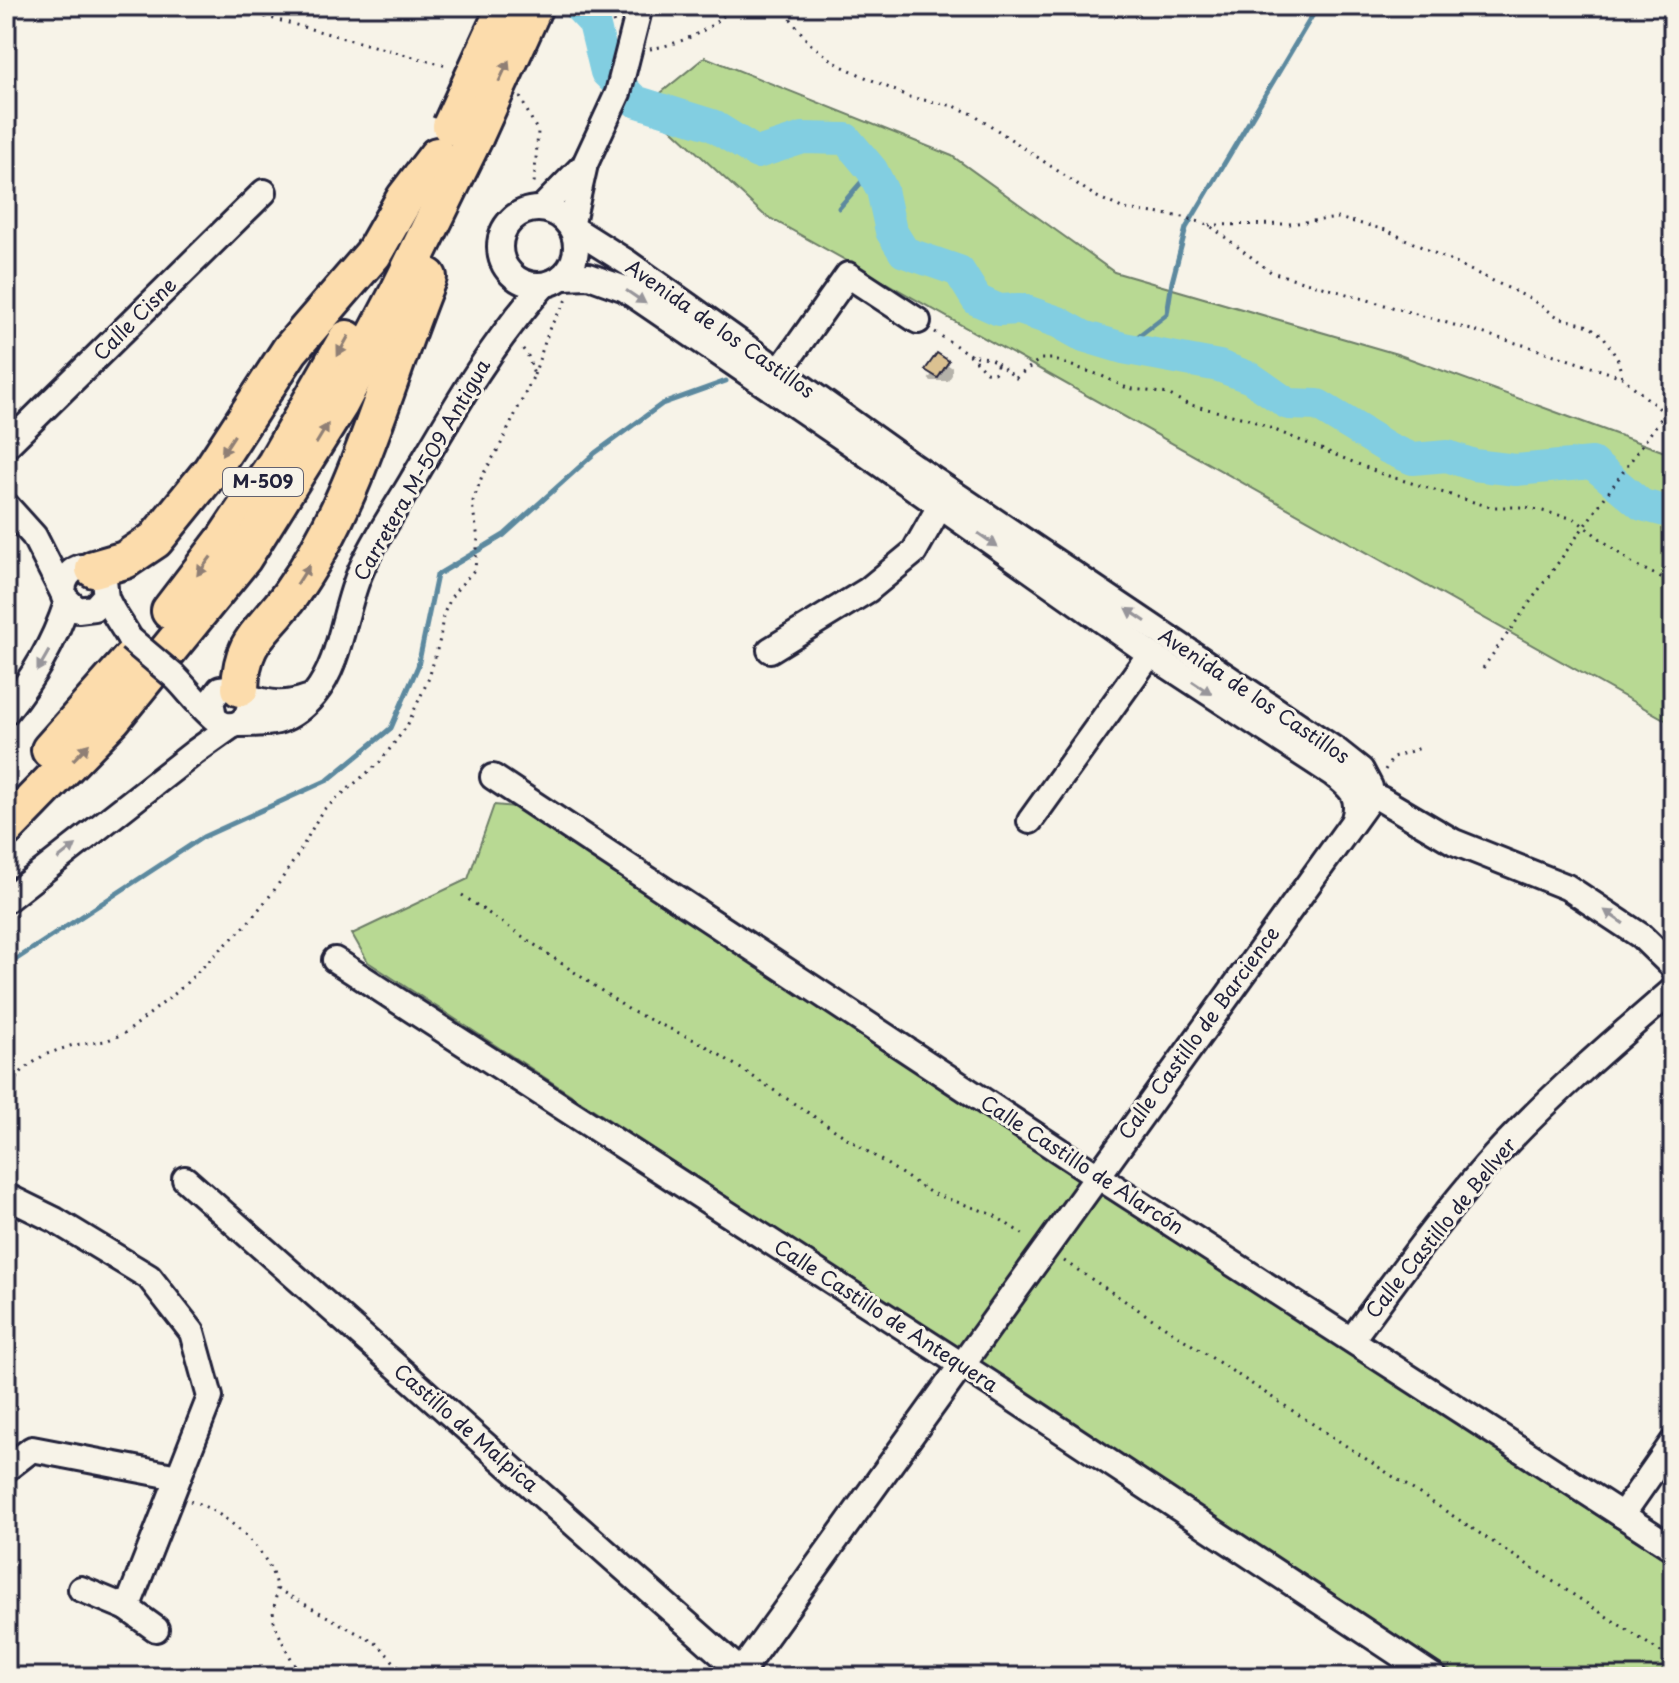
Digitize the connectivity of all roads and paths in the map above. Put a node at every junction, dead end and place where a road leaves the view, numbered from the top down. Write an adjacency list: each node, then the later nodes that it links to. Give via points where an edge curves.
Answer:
1 (226, 6): 9 (path)
2 (506, 6): 11 (highway, M-509, bridge)
3 (534, 6): 11 (highway, M-509, one-way to 3, bridge)
4 (608, 6): 8 (path)
5 (640, 6): 12 (street, bridge, via 618,93)
6 (733, 6): 10 (path, via 692,37)
7 (781, 6): 15 (path, via 809,43 839,65 909,97 975,115 1095,196 1124,209)
8 (619, 35)
9 (379, 49)
10 (644, 50)
11 (454, 139): 33 (highway, one-way to 33, via 405,198 373,254 290,350 211,471 155,540); 40 (highway, one-way to 11, via 248,643 289,596 349,493 472,171); 44 (highway, M-509, one-way to 44, via 382,276 242,513 164,619); 47 (highway, M-509, one-way to 11, via 113,718 243,558 339,405 399,291)
12 (585, 164): 14 (street); 16 (street)
13 (264, 192): 29 (street, Calle Cisne)
14 (542, 208): 16 (street, via 559,214); 17 (street, via 517,215 501,234 501,258)
15 (1209, 225): 25 (path, via 1271,272); 25 (path, via 1338,218 1386,230 1558,317 1589,326 1604,337)
16 (571, 227): 18 (street, via 576,254); 23 (street, Avenida de los Castillos)
17 (514, 277): 18 (street, via 523,283); 20 (street, Carretera M-509 Antigua)
18 (563, 279): 20 (street, Carretera M-509 Antigua); 24 (path); 31 (street, Avenida de los Castillos, one-way to 31, via 589,276 625,289)
19 (918, 321): 21 (path); 23 (street, via 848,275)
20 (501, 335): 24 (path, via 519,344); 40 (street, Carretera M-509 Antigua, via 362,568 323,682 290,718 272,724)
21 (970, 355): 22 (path); 22 (path, via 986,372 994,373)
22 (997, 363): 34 (path, via 1016,378 1040,359 1052,359 1127,388 1168,394 1248,419 1382,474 1490,507 1526,507 1575,519 1633,564)
23 (779, 372): 45 (street, Avenida de los Castillos, one-way to 23, via 1368,779 1337,751)
24 (534, 375): 53 (path, via 477,490 472,504 478,538 475,569 443,615 429,678 407,726 380,762 322,811 273,892 177,992 127,1032 44,1055)
25 (1622, 377): 27 (path)
26 (1673, 401): 27 (path)
27 (1665, 413): 28 (path); 39 (path, bridge)
28 (1673, 420)
29 (6, 446)
30 (6, 505): 32 (street)
31 (940, 506): 37 (street, via 914,552 868,590); 38 (street, Avenida de los Castillos, one-way to 38)
32 (34, 536): 33 (street); 35 (street)
33 (95, 578): 35 (street, via 94,608); 35 (street, via 75,569 69,573 63,584); 36 (street)
34 (1673, 583)
35 (69, 601): 36 (street); 41 (street, one-way to 41, via 50,649)
36 (130, 639): 40 (street, bridge, via 175,677)
37 (770, 650)
38 (1150, 654): 45 (street, Avenida de los Castillos, one-way to 45); 46 (street)
39 (1483, 668)
40 (232, 707): 49 (street, one-way to 40, via 195,752)
41 (6, 712)
42 (1424, 747): 45 (path, via 1393,757)
43 (493, 777): 54 (street, Calle Castillo de Alarcón)
44 (6, 793)
45 (1365, 797): 51 (street, one-way to 45, via 1641,936 1567,887 1454,842 1381,799); 54 (street, Calle Castillo de Barcience)
46 (1030, 821)
47 (6, 828)
48 (462, 895): 57 (path, via 631,1011 703,1044 931,1193 992,1214)
49 (6, 900)
50 (335, 960): 59 (street, Calle Castillo de Antequera)
51 (1673, 967)
52 (1673, 990): 58 (street, Calle Castillo de Bellver, via 1589,1062 1502,1149)
53 (6, 1091)
54 (1096, 1175): 57 (street, Calle Castillo de Barcience); 58 (street, Calle Castillo de Alarcón)
55 (185, 1179): 70 (street, Castillo de Malpica)
56 (6, 1196): 62 (street, via 149,1277 192,1332 210,1397)
57 (1044, 1248): 59 (street, Calle Castillo de Barcience); 69 (path)
58 (1352, 1339): 63 (street, Calle Castillo de Alarcón)
59 (961, 1365): 70 (street, Calle Castillo de Barcience); 73 (street, Calle Castillo de Antequera)
60 (1673, 1442): 63 (street)
61 (6, 1469): 62 (street, via 32,1449)
62 (174, 1487): 66 (path, via 238,1528 269,1564); 67 (street)
63 (1622, 1515): 64 (street, Calle Castillo de Alarcón)
64 (1673, 1548)
65 (81, 1589): 67 (street)
66 (277, 1589): 71 (path, via 272,1617); 72 (path, via 379,1645)
67 (127, 1608): 68 (street)
68 (156, 1629)
69 (1673, 1660)
70 (742, 1675)
71 (302, 1677)
72 (407, 1677)
73 (1434, 1677)

